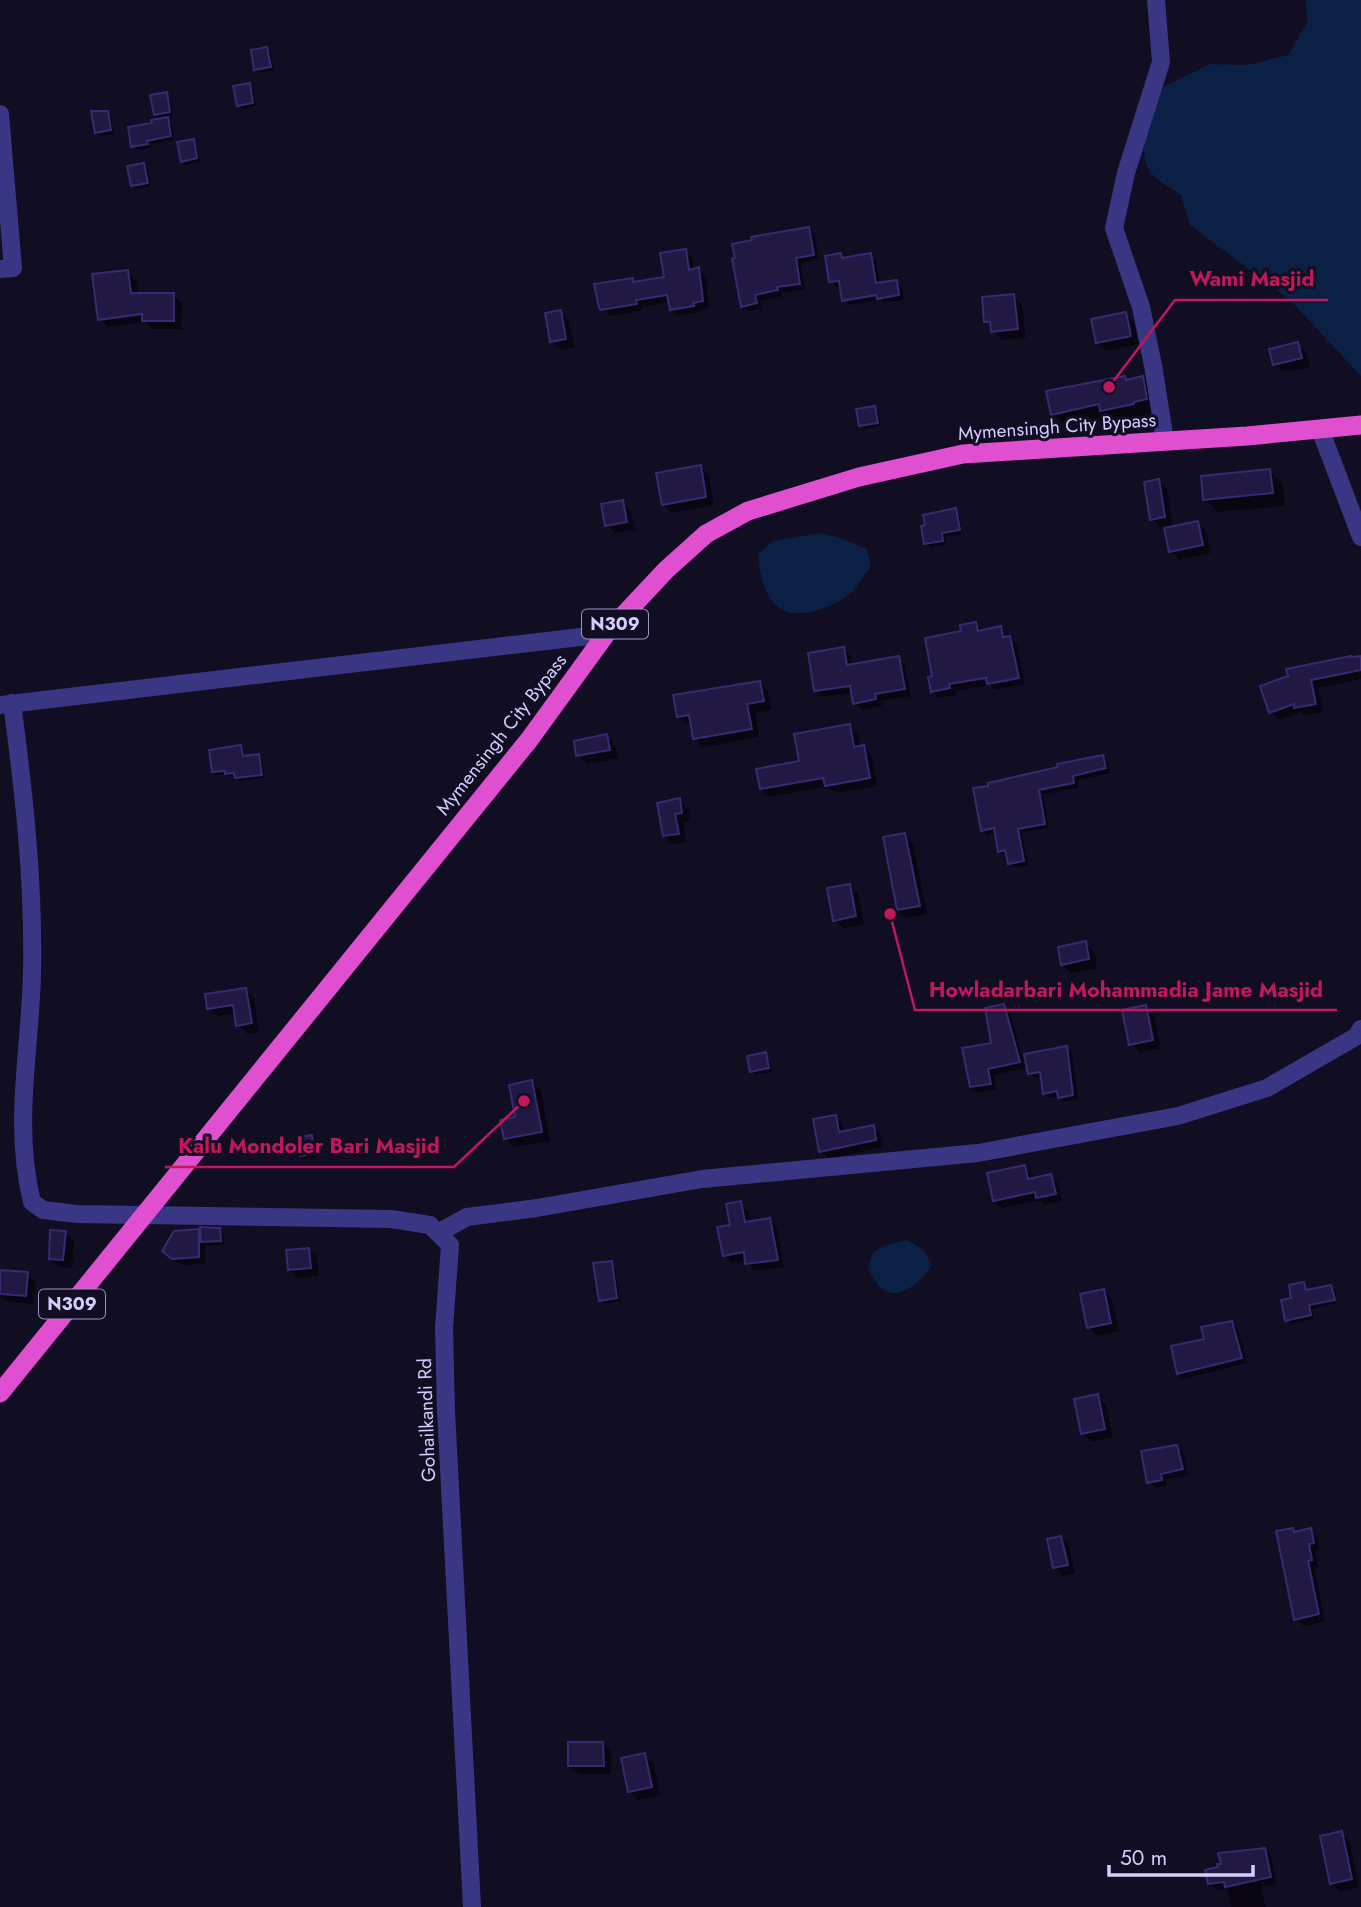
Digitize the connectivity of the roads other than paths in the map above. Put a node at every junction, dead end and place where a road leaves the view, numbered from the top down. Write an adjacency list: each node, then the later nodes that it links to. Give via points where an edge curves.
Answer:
1 (1156, 0): 6 (street, via 1161,62 1114,228 1141,307)
2 (0, 114): 3 (street, via 12,268)
3 (0, 269)
4 (1361, 425): 5 (highway, Mymensingh City Bypass)
5 (1320, 429): 6 (highway, Mymensingh City Bypass / N309); 7 (street)
6 (1165, 441): 8 (highway, Mymensingh City Bypass / N309, via 963,454 859,477 748,511 706,534)
7 (1361, 537)
8 (606, 634): 9 (street); 11 (highway, Mymensingh City Bypass / N309, via 529,740)
9 (3, 702): 11 (street, via 22,776 33,923 32,1000 22,1104 24,1171 32,1202 43,1210 66,1213)
10 (1361, 1029): 12 (street, via 1357,1036 1267,1088 1178,1116 978,1153 702,1179 467,1217)
11 (144, 1216): 12 (street, via 391,1219 430,1225); 13 (highway, Mymensingh City Bypass / N309)
12 (438, 1233): 14 (street, Gohailkandi Rd, via 450,1245 444,1328 446,1411)
13 (0, 1393)
14 (472, 1907)

